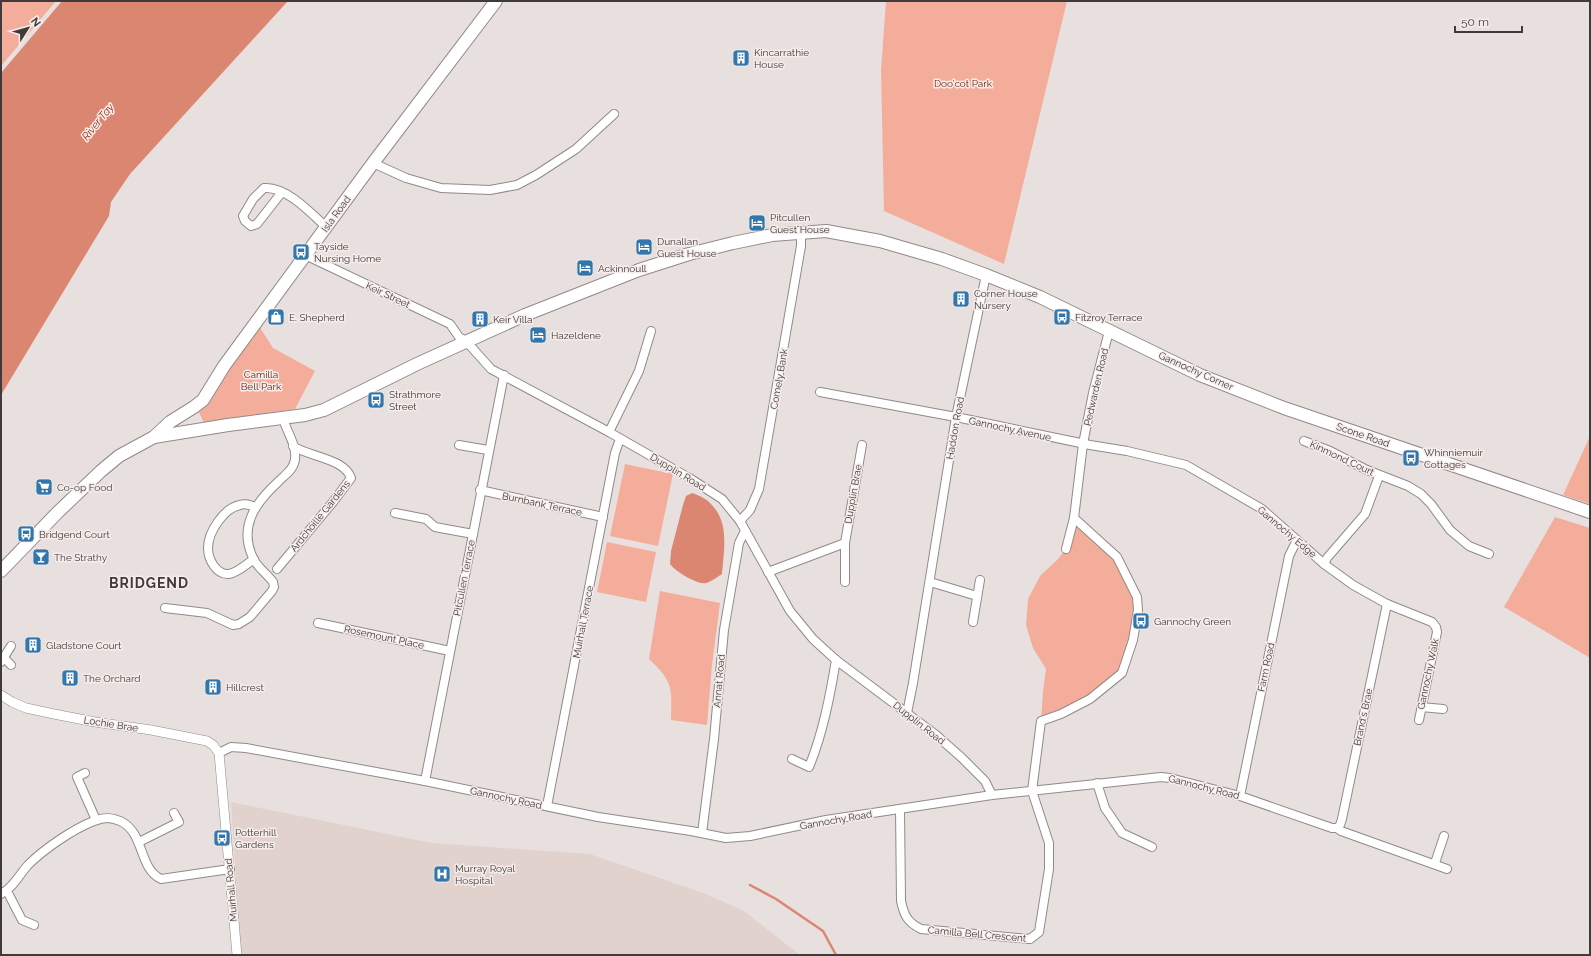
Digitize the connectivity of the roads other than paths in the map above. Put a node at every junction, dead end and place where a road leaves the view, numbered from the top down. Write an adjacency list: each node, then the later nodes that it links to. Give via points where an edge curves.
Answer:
1 (496, 1): 3 (main road, Isla Road)
2 (614, 114): 3 (street, via 576,149 536,175 517,184 490,190 441,188 406,178)
3 (373, 163): 5 (main road, Isla Road)
4 (282, 192): 4 (street, via 272,187 264,188 246,210 243,216 245,221 251,226 257,224); 5 (street)
5 (326, 227): 7 (main road, Isla Road)
6 (801, 232): 8 (main road, via 826,231 880,241); 11 (main road, via 772,235 682,256 599,285); 33 (street, Comely Bank, via 801,246 759,489 750,510)
7 (305, 255): 11 (street, Keir Street, via 450,324 459,337); 18 (main road, Isla Road, via 224,366 203,400 170,422)
8 (986, 275): 10 (main road, via 1040,297); 15 (street, Haddon Road)
9 (651, 331): 17 (street, via 639,371)
10 (1109, 331): 14 (main road, Gannochy Corner, via 1200,374); 21 (street, Pedwarden Road)
11 (466, 341): 12 (street, Dupplin Road, via 491,369); 16 (main road, via 324,410)
12 (504, 376): 17 (street, Dupplin Road); 25 (street, Pitcullen Terrace)
13 (820, 392): 15 (street, Gannochy Avenue)
14 (1284, 408): 29 (main road, Scone Road)
15 (956, 417): 21 (street, Gannochy Avenue); 47 (street, Haddon Road)
16 (283, 418): 18 (main road); 24 (street)
17 (609, 432): 19 (street, Dupplin Road)
18 (154, 437): 43 (main road, via 120,456 101,471)
19 (620, 439): 31 (street, Muirhall Terrace); 33 (street, Dupplin Road, via 722,499)
20 (1304, 441): 26 (street, Kinmond Court)
21 (1083, 444): 32 (street); 36 (street, Gannochy Edge, via 1186,465 1262,509)
22 (459, 445): 25 (street)
23 (862, 445): 37 (street, Dupplin Brae)
24 (293, 446): 28 (street, via 294,465); 42 (street, Ardchoille Gardens, via 340,466 351,478 335,501)
25 (488, 450): 27 (street, Pitcullen Terrace)
26 (1379, 476): 39 (street, Kinmond Court, via 1408,486 1421,494 1450,530 1469,546); 41 (street, Kinmond Court, via 1365,514)
27 (480, 490): 31 (street, Burnbank Terrace); 35 (street, Pitcullen Terrace)
28 (255, 507): 40 (street, via 247,537); 40 (street, via 244,504 229,510 214,530 208,547 215,568 224,573 230,574)
29 (1590, 512)
30 (395, 513): 35 (street, via 426,519 435,527)
31 (603, 517): 72 (street, Muirhall Terrace)
32 (1074, 518): 38 (street); 69 (street, via 1117,557 1137,597 1134,640 1122,673 1090,699 1041,721)
33 (740, 521): 34 (street, Dupplin Road)
34 (745, 531): 44 (street, Dupplin Road); 77 (street, Annat Road, via 739,543 724,630)
35 (473, 534): 55 (street, Pitcullen Terrace)
36 (1297, 540): 41 (street, Gannochy Edge); 71 (street, Farm Road, via 1289,556)
37 (845, 543): 44 (street); 46 (street, Dupplin Brae)
38 (1066, 549)
39 (1489, 554)
40 (254, 560): 50 (street, via 274,586 263,603 239,624 233,625 206,613)
41 (1324, 564): 49 (street, Gannochy Edge, via 1353,585)
42 (277, 569)
43 (1, 571)
44 (768, 572): 57 (street, Dupplin Road, via 794,616 813,639)
45 (980, 580): 48 (street)
46 (845, 582)
47 (930, 582): 48 (street); 62 (street, Haddon Road)
48 (977, 596): 51 (street)
49 (1387, 604): 53 (street, Gannochy Edge, via 1432,622); 76 (street, Brand's Brae, via 1342,819)
50 (165, 608)
51 (973, 622)
52 (318, 623): 55 (street, Rosemount Place)
53 (1436, 627): 60 (street, Gannochy Walk)
54 (11, 646): 56 (street)
55 (450, 651): 67 (street, Pitcullen Terrace)
56 (2, 660): 58 (street)
57 (836, 660): 62 (street, Dupplin Road); 65 (street, via 817,748 809,767)
58 (11, 665)
59 (2, 698): 64 (street, Lochie Brae, via 26,708 206,740 213,744)
60 (1421, 707): 61 (street); 63 (street, Gannochy Walk)
61 (1443, 709)
62 (907, 713): 70 (street, Dupplin Road, via 962,758 985,781)
63 (1419, 720)
64 (219, 753): 67 (street, Gannochy Road, via 230,747 246,748); 82 (street, Muirhall Road)
65 (792, 759)
66 (85, 773): 75 (street, via 77,777)
67 (425, 781): 72 (street, Gannochy Road)
68 (1097, 784): 69 (street, Gannochy Road); 71 (street, Gannochy Road, via 1160,777); 80 (street, via 1105,808 1122,834)
69 (1032, 791): 70 (street, Gannochy Road); 73 (street, Camilla Bell Crescent, via 1048,843 1049,869 1039,932 1030,939 921,929 912,925 903,913 901,901)
70 (992, 795): 73 (street, Gannochy Road)
71 (1240, 796): 76 (street, Gannochy Road)
72 (547, 806): 77 (street, Gannochy Road, via 598,817)
73 (900, 809): 77 (street, Gannochy Road, via 826,820 750,836 726,838)
74 (174, 813): 79 (street, via 179,822)
75 (96, 820): 79 (street, via 111,817 124,823 134,832); 84 (street, via 80,827 38,857)
76 (1337, 828): 81 (street, Gannochy Road)
77 (702, 833)
78 (1444, 836): 81 (street)
79 (139, 842): 82 (street, via 150,870 154,876 161,879)
80 (1152, 847)
81 (1435, 863): 83 (street, Gannochy Road)
82 (230, 869): 86 (street, Muirhall Road)
83 (1447, 869)
84 (4, 892): 85 (street, via 22,920)
85 (34, 925)
86 (237, 955)

